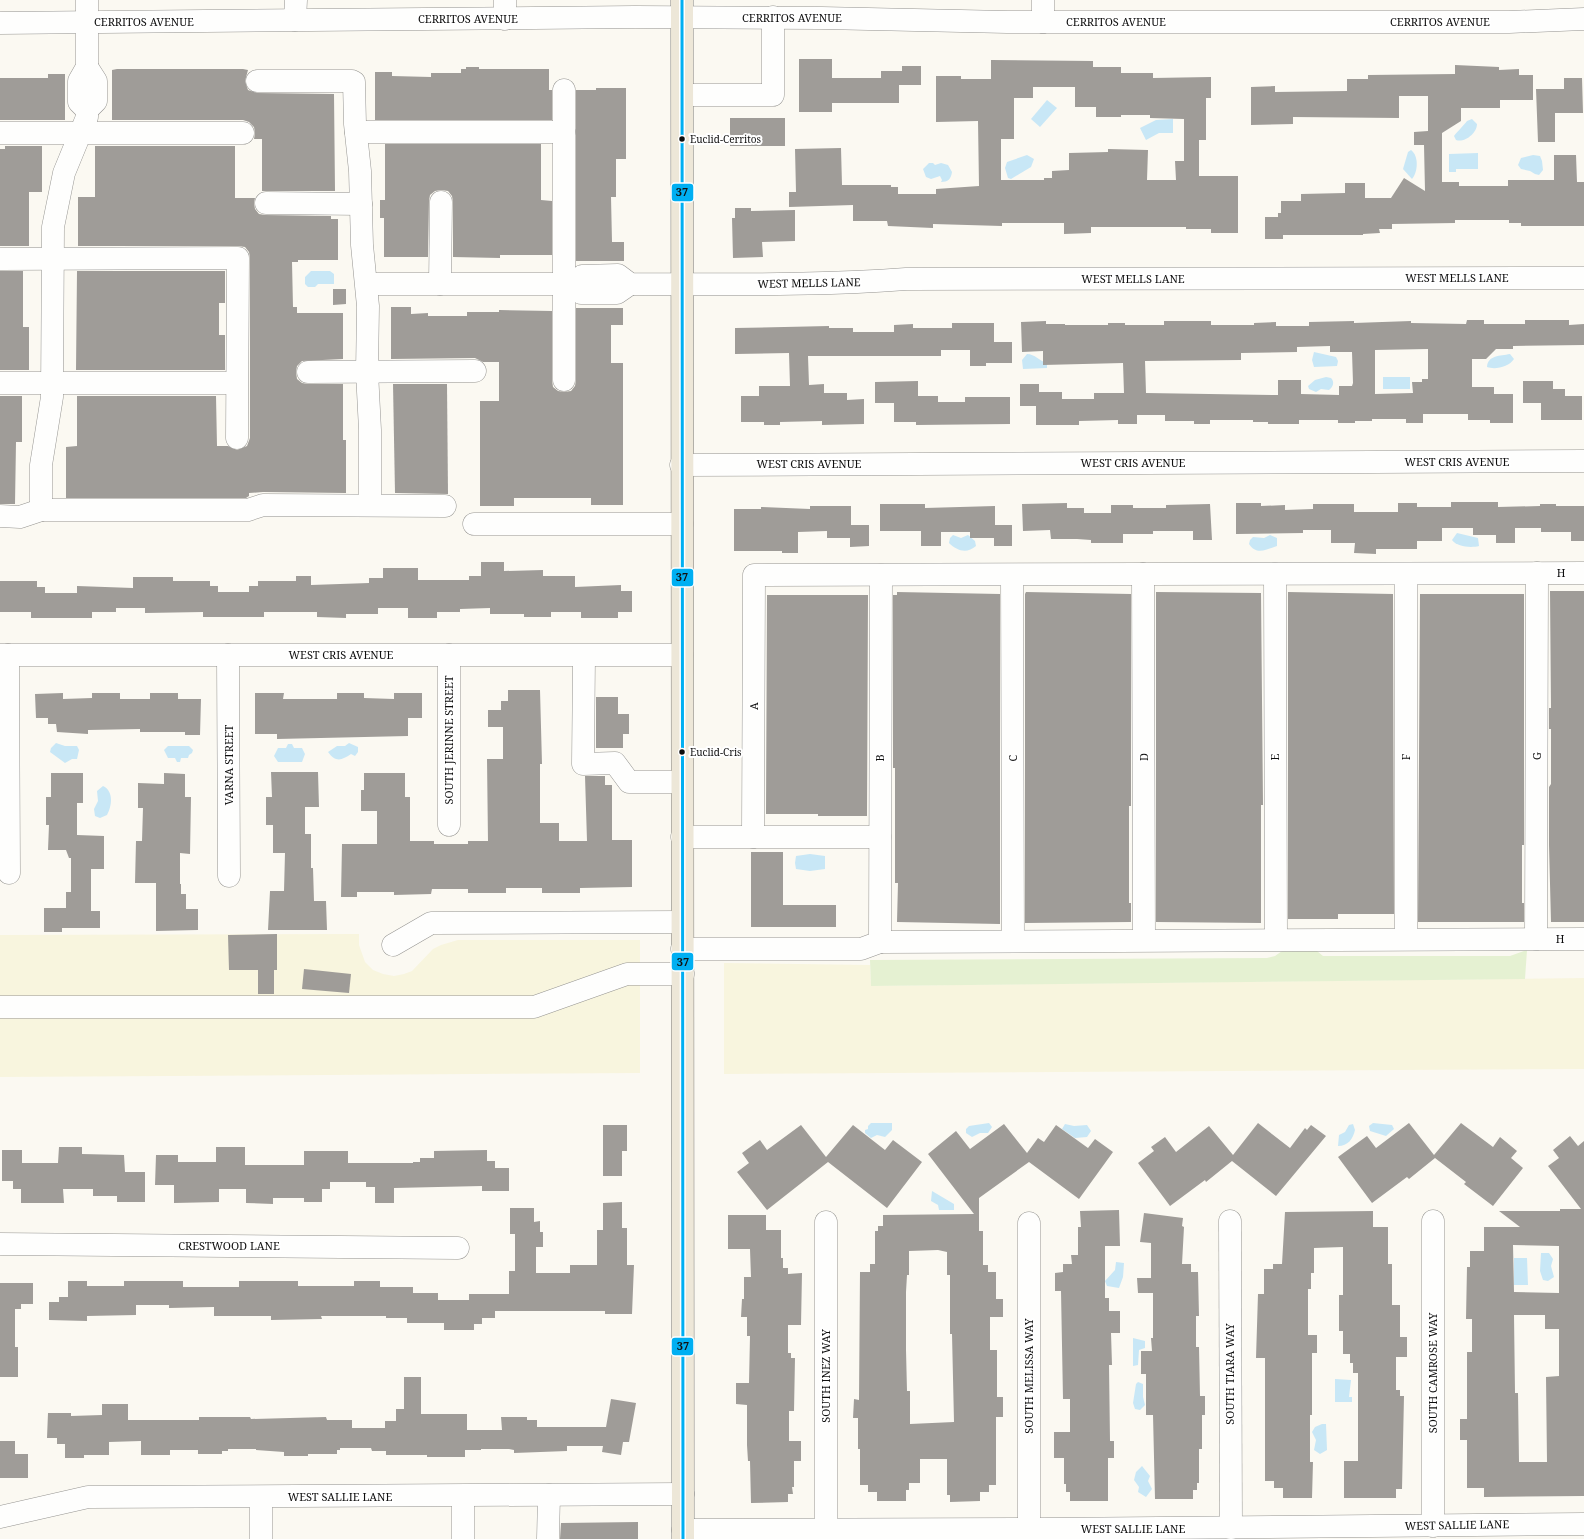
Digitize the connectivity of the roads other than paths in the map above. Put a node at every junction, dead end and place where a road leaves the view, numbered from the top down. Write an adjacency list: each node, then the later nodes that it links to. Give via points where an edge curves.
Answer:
1 (87, 0): 8 (street)
2 (1043, 0): 9 (street)
3 (505, 9): 4 (street, CERRITOS AVENUE); 5 (street, CERRITOS AVENUE)
4 (682, 9): 6 (street, CERRITOS AVENUE); 13 (main road)
5 (296, 10): 8 (street, CERRITOS AVENUE)
6 (773, 18): 9 (street, CERRITOS AVENUE); 13 (street, via 773,95)
7 (1584, 19): 9 (street, CERRITOS AVENUE, via 1509,22)
8 (87, 22): 10 (street, CERRITOS AVENUE); 14 (street, via 87,67 96,81 96,101 87,110)
9 (1043, 22)
10 (0, 23)
11 (257, 81): 16 (street, via 352,80)
12 (564, 90): 17 (street)
13 (683, 95): 28 (main road)
14 (81, 132): 15 (street); 18 (street); 22 (street, via 59,191 53,227)
15 (243, 132)
16 (356, 132): 17 (street); 21 (street, via 360,158)
17 (564, 132): 27 (street)
18 (0, 133)
19 (441, 202): 26 (street)
20 (266, 203): 21 (street)
21 (361, 204): 25 (street, via 362,245)
22 (52, 258): 23 (street); 34 (street); 35 (street, via 238,258)
23 (0, 259)
24 (1584, 278): 28 (street, WEST MELLS LANE, via 906,279 829,284)
25 (367, 284): 26 (street); 31 (street)
26 (440, 284): 27 (street)
27 (569, 284): 28 (street, WEST MELLS LANE, via 581,293 617,293 630,284); 32 (street)
28 (682, 284): 38 (main road)
29 (475, 371): 31 (street)
30 (308, 372): 31 (street)
31 (367, 372): 39 (street)
32 (564, 380)
33 (0, 383): 34 (street)
34 (52, 383): 35 (street); 41 (street, via 41,466)
35 (236, 383): 36 (street)
36 (237, 438)
37 (1584, 461): 38 (street, WEST CRIS AVENUE)
38 (682, 465): 44 (main road)
39 (370, 505): 40 (street); 41 (street, via 263,505 248,510)
40 (446, 506)
41 (41, 510): 42 (street, via 20,517)
42 (0, 516)
43 (474, 524): 44 (street)
44 (682, 524): 56 (main road)
45 (1537, 573): 46 (street, H); 49 (street, H); 68 (street, G)
46 (1584, 573)
47 (1144, 574): 48 (street, H); 52 (street, H); 70 (street, D)
48 (1275, 574): 49 (street, H); 66 (street, E)
49 (1406, 574): 67 (street, F)
50 (754, 575): 51 (street, H); 61 (street, A)
51 (881, 575): 52 (street, H); 62 (street, B)
52 (1012, 575): 71 (street, C)
53 (4, 655): 54 (street, WEST CRIS AVENUE); 63 (street)
54 (228, 655): 55 (street, WEST CRIS AVENUE); 64 (street, VARNA STREET)
55 (449, 655): 57 (street, WEST CRIS AVENUE); 59 (street, SOUTH JERINNE STREET)
56 (682, 655): 57 (street, WEST CRIS AVENUE); 58 (main road)
57 (584, 656): 58 (street, via 583,764 614,763 629,782)
58 (682, 782): 60 (main road)
59 (449, 825)
60 (682, 837): 61 (street); 65 (main road)
61 (754, 837): 62 (street)
62 (880, 837): 72 (street, B)
63 (9, 873)
64 (229, 876)
65 (682, 922): 73 (street, via 431,923); 74 (main road)
66 (1276, 939): 67 (street, H); 70 (street, H)
67 (1406, 939): 68 (street, H)
68 (1536, 939): 69 (street, H)
69 (1584, 939)
70 (1144, 940): 71 (street, H)
71 (1013, 941): 72 (street, H)
72 (880, 942): 74 (street, H, via 861,949)
73 (393, 944)
74 (682, 949): 75 (main road)
75 (683, 974): 76 (street, via 627,974 534,1007); 83 (main road)
76 (0, 1007)
77 (1230, 1221): 90 (street, SOUTH TIARA WAY)
78 (1433, 1221): 89 (street, SOUTH CAMROSE WAY)
79 (826, 1222): 92 (street, SOUTH INEZ WAY)
80 (1029, 1223): 91 (street, SOUTH MELISSA WAY)
81 (0, 1244): 82 (street, CRESTWOOD LANE)
82 (458, 1248)
83 (683, 1494): 84 (street, WEST SALLIE LANE); 93 (main road)
84 (549, 1495): 85 (street, WEST SALLIE LANE); 96 (street)
85 (463, 1496): 86 (street, WEST SALLIE LANE); 95 (street)
86 (261, 1497): 87 (street, WEST SALLIE LANE, via 88,1497); 94 (street)
87 (0, 1516)
88 (1584, 1524): 89 (street, WEST SALLIE LANE)
89 (1432, 1526): 90 (street, WEST SALLIE LANE)
90 (1230, 1528): 91 (street, WEST SALLIE LANE)
91 (1029, 1529): 92 (street, WEST SALLIE LANE)
92 (826, 1530): 93 (street, WEST SALLIE LANE)
93 (683, 1535)
94 (261, 1539)
95 (463, 1539)
96 (548, 1539)

